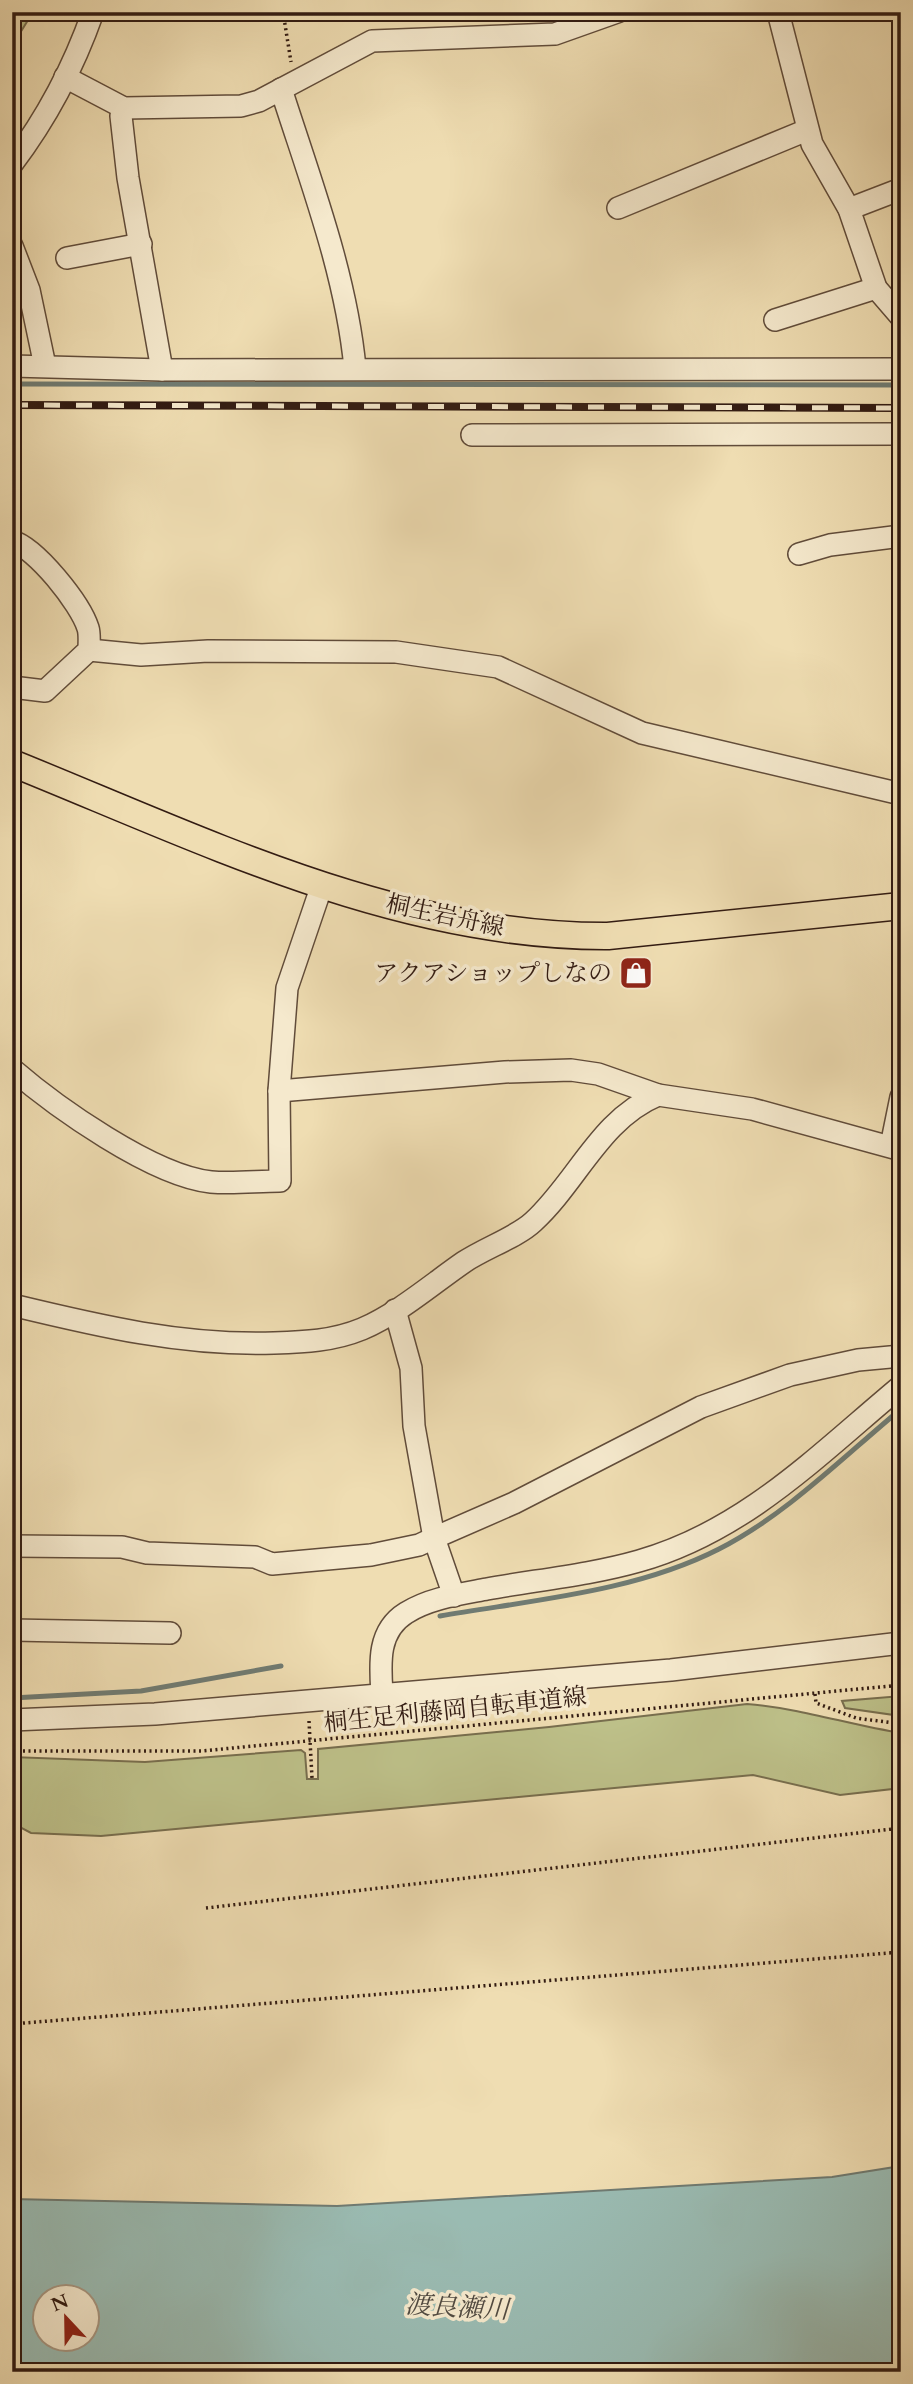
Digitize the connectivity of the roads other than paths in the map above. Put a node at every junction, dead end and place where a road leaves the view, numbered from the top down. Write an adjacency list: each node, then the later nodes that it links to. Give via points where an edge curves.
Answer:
1 (93, 12): 4 (street)
2 (617, 12): 5 (street, via 555,34 372,41)
3 (778, 12): 7 (street)
4 (65, 76): 6 (street); 8 (street, via 33,136)
5 (288, 84): 6 (street, via 241,106); 20 (street, via 345,310)
6 (124, 108): 12 (street, via 128,178)
7 (807, 130): 10 (street); 11 (street)
8 (12, 164)
9 (901, 189): 11 (street)
10 (618, 208)
11 (849, 209): 15 (street)
12 (141, 244): 14 (street); 22 (street)
13 (12, 246): 19 (street, via 29,290)
14 (67, 258)
15 (876, 288): 16 (street); 17 (street)
16 (901, 317)
17 (775, 320)
18 (12, 366): 19 (street)
19 (45, 366): 22 (street)
20 (355, 368): 21 (street); 22 (street)
21 (901, 369)
22 (162, 370)
23 (901, 433): 24 (street)
24 (472, 435)
25 (901, 536): 27 (street)
26 (12, 541): 28 (street, via 27,549 65,589 89,629)
27 (799, 554)
28 (89, 650): 29 (street, via 45,691); 31 (street, via 141,656 208,651 396,652 498,667 642,733)
29 (12, 687)
30 (12, 763): 32 (main road, 桐生岩舟線)
31 (901, 794)
32 (322, 885): 33 (main road, 桐生岩舟線, via 435,917 566,936 670,931); 35 (street, via 286,988)
33 (901, 906)
34 (12, 1069): 35 (street, via 60,1109 173,1172 210,1182 280,1181)
35 (279, 1091): 36 (street, via 571,1070 598,1074)
36 (658, 1096): 38 (street, via 752,1109); 40 (street, via 636,1104 616,1121 533,1222 487,1246)
37 (901, 1097): 38 (street)
38 (896, 1148)
39 (12, 1305): 40 (street, via 113,1330 216,1343 337,1337)
40 (395, 1310): 43 (street, via 411,1368 414,1426)
41 (901, 1356): 43 (street, via 790,1375 701,1406 514,1503)
42 (901, 1385): 45 (street, via 775,1492 711,1534 636,1562)
43 (434, 1538): 44 (street, via 371,1555 272,1564 255,1557 147,1553 122,1547); 45 (street)
44 (12, 1546)
45 (454, 1596): 49 (street, via 407,1612 389,1629 381,1651)
46 (12, 1630): 47 (street)
47 (170, 1633)
48 (901, 1643): 49 (street, via 670,1670)
49 (382, 1694): 50 (street, via 155,1714)
50 (12, 1720)

